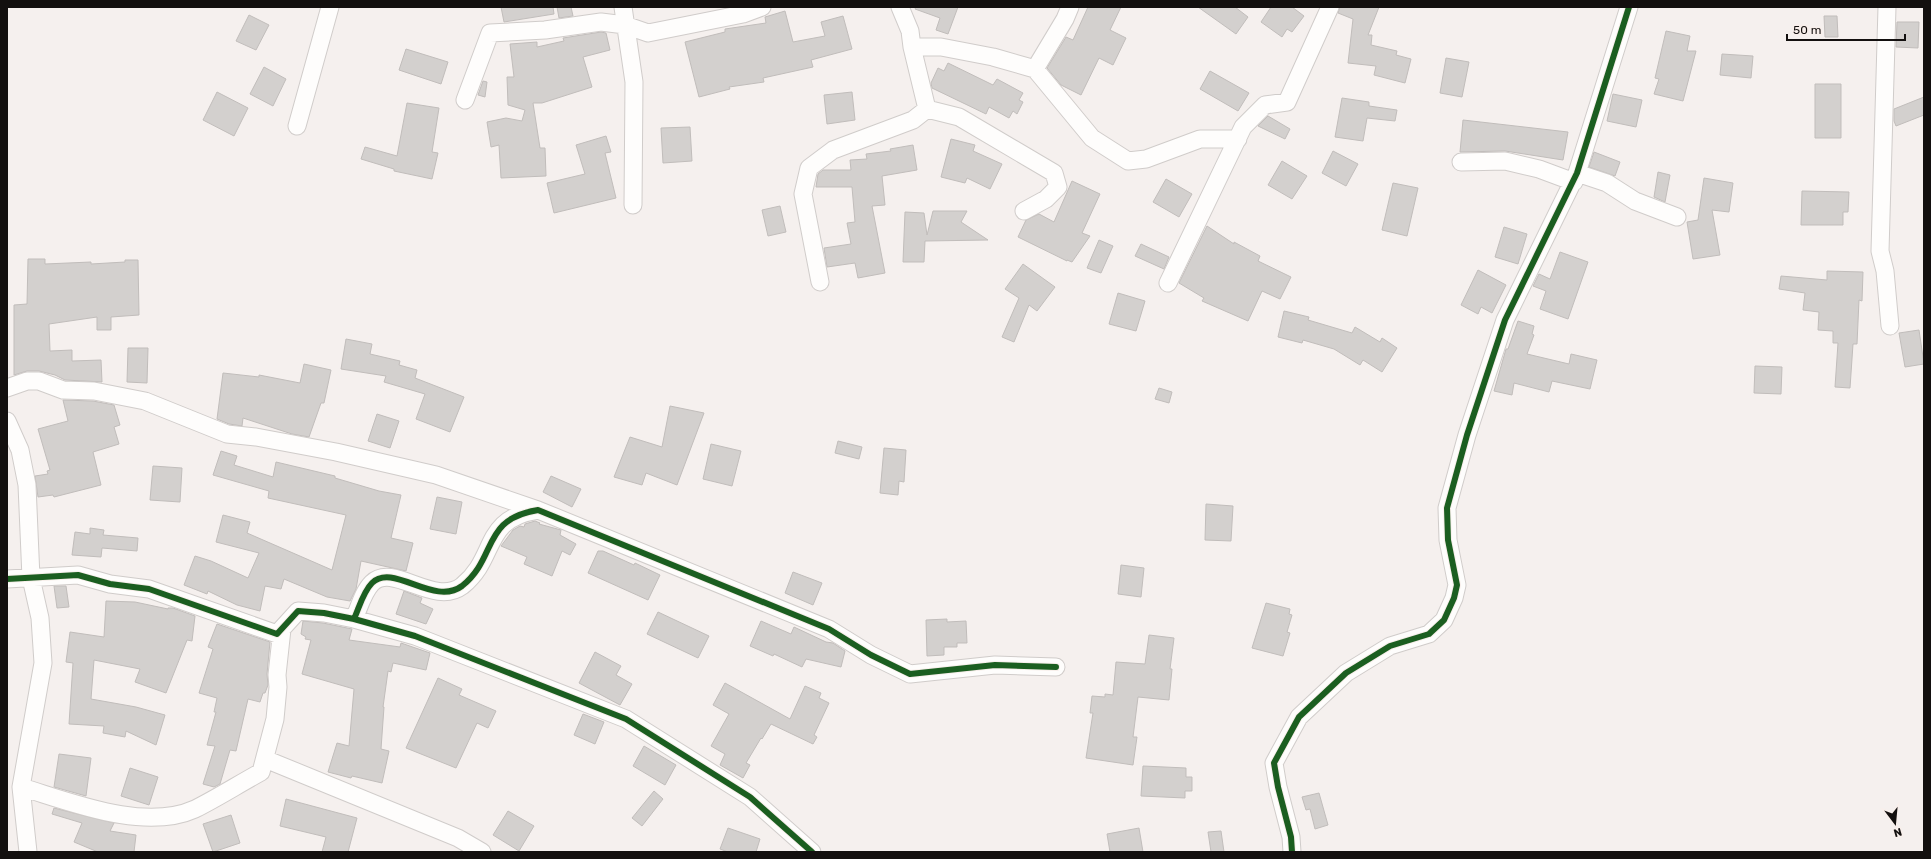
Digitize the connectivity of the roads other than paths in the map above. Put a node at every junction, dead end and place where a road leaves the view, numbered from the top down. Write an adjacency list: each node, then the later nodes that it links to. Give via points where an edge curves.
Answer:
1 (330, 7): 14 (street)
2 (623, 7): 9 (street)
3 (762, 7): 9 (street, via 743,14 648,33)
4 (900, 7): 10 (street, via 910,31)
5 (1070, 7): 11 (street)
6 (1330, 7): 15 (street, via 1287,102 1264,105 1243,127)
7 (1629, 7): 17 (street)
8 (1887, 7): 23 (street, via 1880,252)
9 (626, 25): 12 (street, via 601,22 545,30 490,33); 18 (street, via 634,82)
10 (912, 48): 11 (street, via 941,47 993,57); 13 (street)
11 (1035, 69): 15 (street, via 1092,138 1128,161 1146,159 1200,140)
12 (465, 100)
13 (927, 109): 19 (street, via 959,117 1054,173 1058,187 1046,199); 21 (street, via 913,120 833,150 808,168 803,194)
14 (297, 126)
15 (1238, 139): 22 (street)
16 (1461, 162): 17 (street, via 1505,161)
17 (1575, 177): 20 (street, via 1607,183 1635,201); 37 (street, via 1505,320 1467,435 1447,508 1448,540 1457,585 1454,598 1444,620 1429,634 1390,646 1346,673 1299,717 1274,763)
18 (633, 205)
19 (1024, 211)
20 (1677, 217)
21 (820, 282)
22 (1168, 283)
23 (1890, 326)
24 (7, 388): 26 (street, via 27,381 39,381 63,390 94,391 145,401 227,434 336,452 436,475)
25 (7, 421): 27 (street, via 20,450 27,485)
26 (538, 510): 29 (street, via 524,512 498,528 483,560 472,576 460,587 438,592 382,577 372,583); 31 (street, via 829,629 871,655 910,674 995,665)
27 (31, 578): 28 (street); 30 (street, via 78,575 110,584 149,589 269,632 277,634); 33 (street, via 40,618 43,663)
28 (7, 579)
29 (354, 619): 30 (street, via 298,611); 36 (street, via 415,636 626,718 750,797)
30 (282, 629): 32 (street, via 275,719)
31 (1056, 667)
32 (265, 760): 33 (street, via 261,772 194,809 161,817 107,814); 35 (street, via 458,838)
33 (21, 787): 34 (street)
34 (28, 852)
35 (482, 852)
36 (812, 852)
37 (1292, 852)

